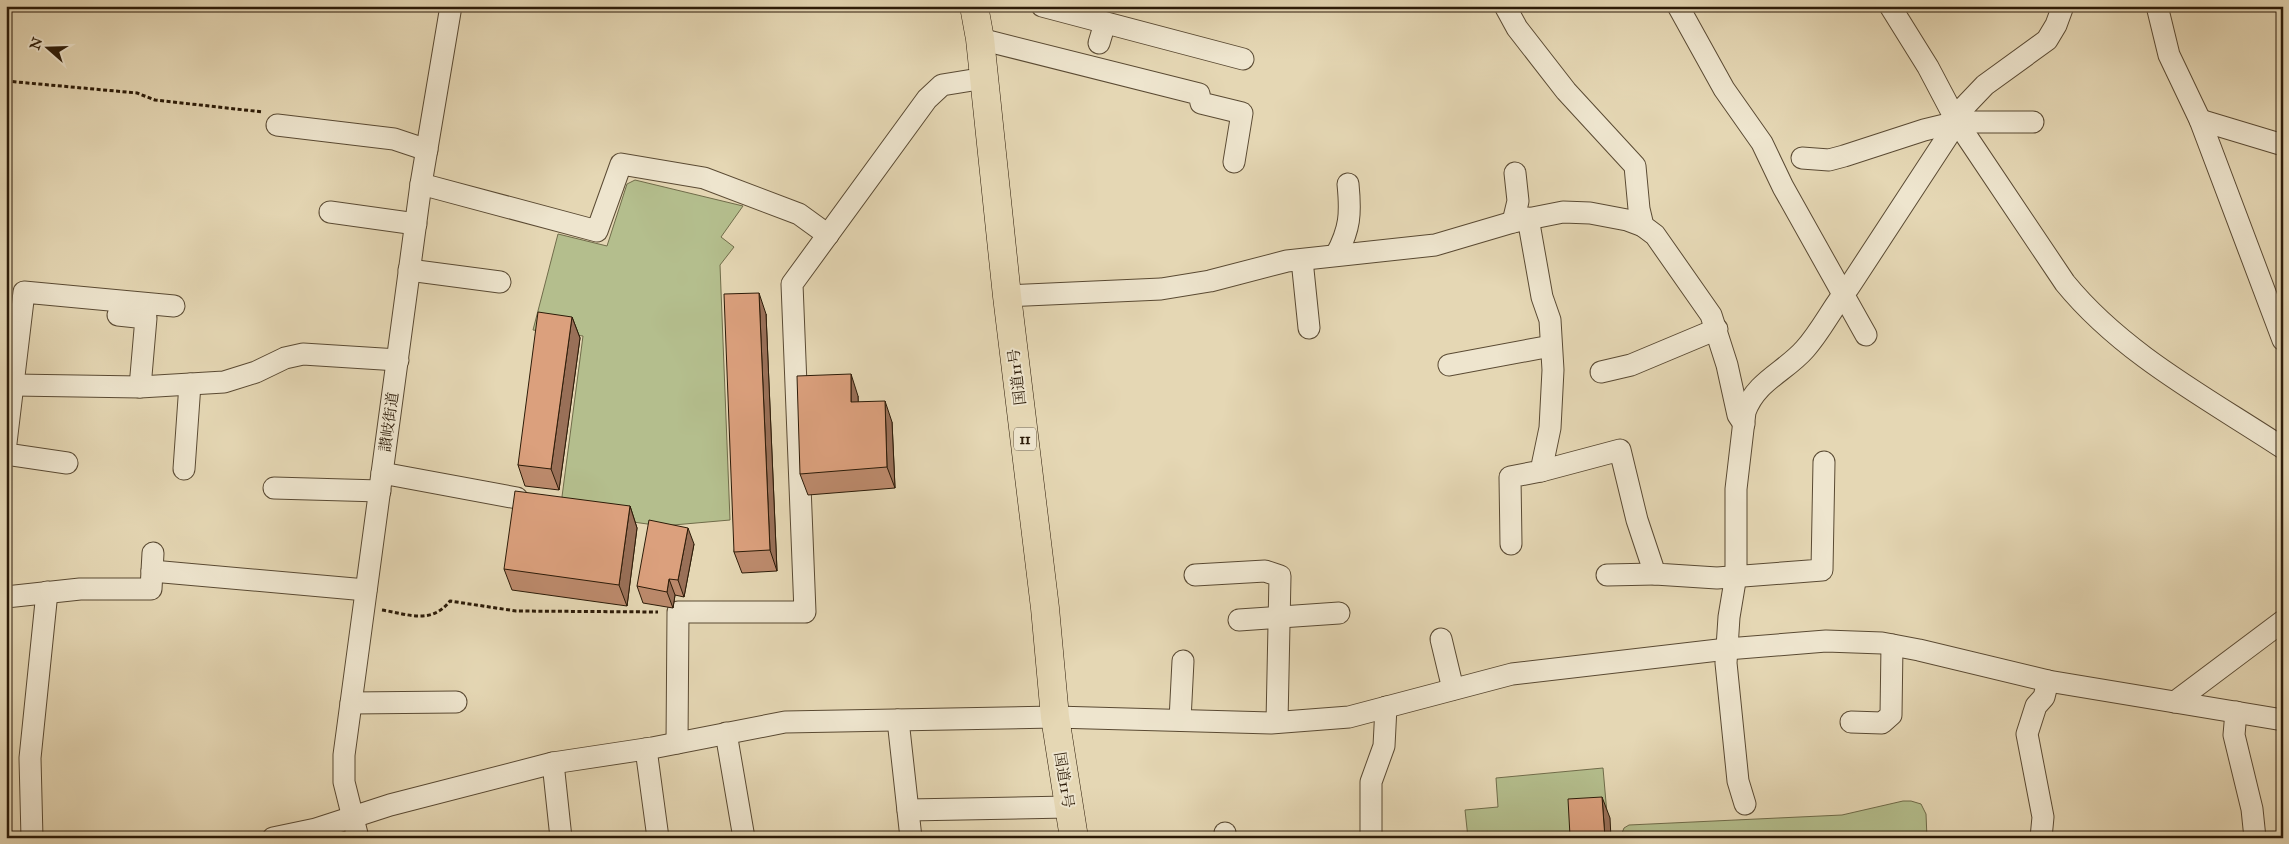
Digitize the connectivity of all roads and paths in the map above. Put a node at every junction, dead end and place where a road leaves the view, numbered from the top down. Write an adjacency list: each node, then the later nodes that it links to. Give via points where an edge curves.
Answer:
1 (451, 6): 20 (street, 讃岐街道)
2 (974, 6): 10 (highway, 国道11号 / 11)
3 (1042, 6): 9 (street)
4 (1504, 6): 29 (street, via 1566,91 1635,166)
5 (1678, 6): 35 (street, via 1724,89 1762,142 1783,187)
6 (1890, 6): 17 (street, via 1928,67)
7 (2063, 6): 17 (street, via 2047,40 1985,85 1964,107)
8 (2157, 6): 16 (street, via 2169,54)
9 (1105, 23): 11 (street); 12 (street, via 1191,56)
10 (980, 39): 13 (highway, 国道11号 / 11); 22 (street, via 1199,94 1201,103 1242,113)
11 (1099, 43)
12 (1243, 59)
13 (985, 78): 30 (street, via 942,85 926,99); 36 (highway, 国道11号 / 11)
14 (6, 82): 15 (path, via 137,94)
15 (274, 119): 20 (street, via 394,139)
16 (2200, 120): 19 (street); 42 (street)
17 (1956, 122): 18 (street); 21 (street, via 1829,160); 35 (street); 52 (street, via 2065,283 2085,307 2135,351)
18 (2033, 122)
19 (2283, 145)
20 (427, 150): 24 (street, 讃岐街道)
21 (1802, 158)
22 (1234, 162)
23 (1515, 173): 27 (street)
24 (421, 184): 28 (street, 讃岐街道); 30 (street, via 597,231 621,164 704,178 799,214)
25 (1348, 184): 31 (street, via 1350,212 1346,236)
26 (330, 212): 28 (street)
27 (1520, 220): 29 (street, via 1563,212 1627,220); 31 (street, via 1435,245); 43 (street, via 1550,320)
28 (416, 224): 33 (street, 讃岐街道)
29 (1643, 226): 40 (street, via 1655,235 1711,315)
30 (828, 235): 69 (street, via 792,284 805,612)
31 (1336, 255): 32 (street)
32 (1302, 260): 36 (street, via 1161,289); 39 (street)
33 (409, 270): 34 (street); 44 (street, 讃岐街道)
34 (500, 282)
35 (1844, 293): 41 (street); 50 (street, via 1804,351 1755,391 1747,406)
36 (1008, 296): 85 (highway, 国道11号 / 11, via 1045,608)
37 (174, 306): 38 (street, via 24,292)
38 (14, 309): 48 (street); 49 (street, via 45,308 146,318)
39 (1309, 328)
40 (1716, 329): 46 (street, via 1630,365); 50 (street, via 1738,415)
41 (1866, 334)
42 (2283, 340)
43 (1551, 346): 45 (street); 57 (street, via 1550,428)
44 (398, 360): 47 (street, via 303,354 224,382); 58 (street, 讃岐街道)
45 (1449, 364)
46 (1601, 372)
47 (190, 384): 49 (street); 56 (street)
48 (14, 385): 49 (street); 51 (street)
49 (140, 387)
50 (1744, 424): 65 (street, via 1736,489)
51 (7, 432)
52 (2283, 448)
53 (6, 454): 55 (street)
54 (1824, 462): 65 (street, via 1822,570)
55 (67, 463)
56 (184, 469)
57 (1541, 471): 61 (street, via 1510,477); 62 (street, via 1620,450 1637,520)
58 (381, 482): 59 (street); 60 (street); 68 (street, 讃岐街道)
59 (274, 488)
60 (517, 498)
61 (1511, 544)
62 (1655, 574): 64 (street); 65 (street, via 1717,578)
63 (1195, 575): 71 (street, via 1265,572 1280,576)
64 (1607, 575)
65 (1736, 575): 76 (street)
66 (47, 592): 67 (street); 68 (street, via 152,589 153,562); 99 (street, via 30,758)
67 (6, 597)
68 (365, 598): 69 (path, via 428,617 442,612 450,601 516,611); 80 (street, 讃岐街道)
69 (678, 612): 92 (street)
70 (1339, 613): 71 (street)
71 (1279, 618): 72 (street); 89 (street)
72 (1239, 620)
73 (2283, 621): 82 (street)
74 (1440, 639): 79 (street)
75 (1892, 645): 76 (street, via 1826,641); 78 (street); 90 (street, via 1891,715 1882,723)
76 (1727, 649): 79 (street, via 1512,674); 95 (street, via 1738,781)
77 (1183, 661): 87 (street)
78 (2048, 681): 82 (street); 108 (street, via 2027,734 2043,817)
79 (1453, 690): 83 (street)
80 (351, 702): 81 (street); 98 (street, 讃岐街道, via 344,782)
81 (456, 702)
82 (2175, 702): 84 (street)
83 (1386, 707): 89 (street, via 1348,717); 107 (street, via 1384,746 1371,782)
84 (2236, 712): 88 (street); 109 (street, via 2234,735 2252,809)
85 (1054, 717): 86 (street); 87 (street); 96 (highway, 国道11号 / 11)
86 (898, 720): 91 (street, via 784,722); 97 (street)
87 (1180, 720): 89 (street)
88 (2283, 720)
89 (1277, 722)
90 (1851, 722)
91 (726, 733): 92 (street); 104 (street)
92 (677, 743): 93 (street)
93 (646, 749): 94 (street); 103 (street)
94 (553, 764): 98 (street); 102 (street)
95 (1745, 804)
96 (1068, 807): 97 (street); 106 (highway, 国道11号 / 11)
97 (908, 810): 105 (street)
98 (352, 816): 100 (street, via 316,829); 101 (street, 讃岐街道)
99 (32, 838)
100 (273, 838)
101 (358, 838)
102 (561, 838)
103 (658, 838)
104 (744, 838)
105 (911, 838)
106 (1074, 838)
107 (1370, 838)
108 (2041, 838)
109 (2254, 838)

